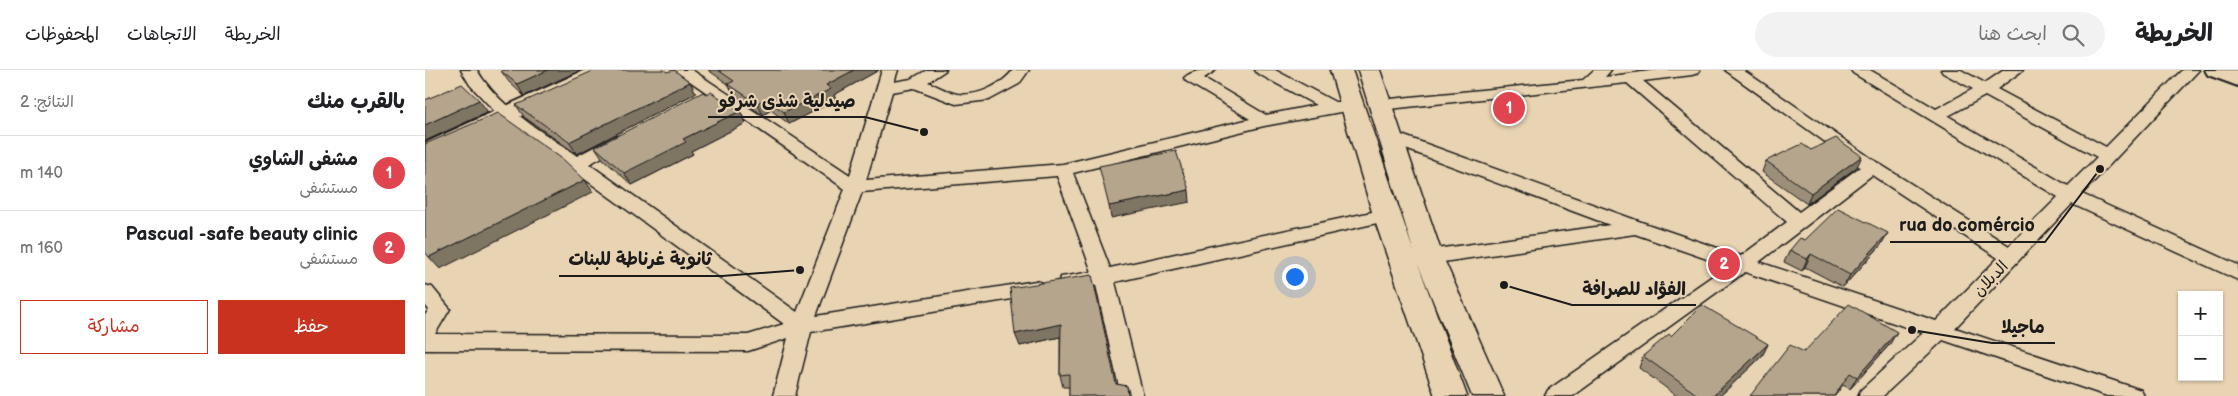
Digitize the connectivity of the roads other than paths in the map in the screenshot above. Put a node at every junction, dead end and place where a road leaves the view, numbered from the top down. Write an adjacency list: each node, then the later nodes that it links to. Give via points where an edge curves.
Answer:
1 (469, 70): 27 (street, via 476,82)
2 (603, 70): 27 (main road)
3 (682, 70): 23 (street)
4 (890, 70): 21 (street)
5 (938, 70): 19 (street)
6 (1021, 70): 19 (street, via 1013,81 989,95 956,99)
7 (1208, 70): 29 (street, via 1192,78)
8 (1263, 70): 26 (street)
9 (1341, 70): 26 (main road)
10 (1369, 70): 25 (main road)
11 (1603, 70): 20 (street)
12 (1691, 70): 18 (street)
13 (1733, 70): 35 (street)
14 (1859, 70): 28 (street)
15 (1949, 70): 22 (street)
16 (2015, 70): 22 (street)
17 (2191, 70): 33 (street, الدبلان)
18 (1630, 78): 20 (street); 40 (street)
19 (915, 83): 21 (street)
20 (1588, 84): 25 (street)
21 (884, 88): 37 (street)
22 (1986, 88): 28 (street); 33 (street)
23 (715, 92): 24 (street); 37 (street)
24 (697, 101)
25 (1380, 105): 31 (main road)
26 (1342, 106): 29 (street); 39 (main road)
27 (507, 114): 32 (main road); 34 (street)
28 (1935, 116): 38 (street)
29 (1264, 121): 36 (street)
30 (636, 132): 34 (street)
31 (1390, 137): 41 (street); 43 (main road)
32 (425, 152)
33 (2107, 155): 38 (street, الدبلان)
34 (575, 164): 48 (street)
35 (1872, 167): 40 (street); 42 (street)
36 (1063, 170): 37 (street); 46 (street)
37 (855, 187): 48 (street)
38 (2069, 195): 42 (street, الدبلان); 45 (street)
39 (1386, 215): 46 (street); 54 (main road)
40 (1799, 222): 44 (street)
41 (1637, 228): 43 (street); 44 (street)
42 (2010, 256): 49 (street, الدبلان)
43 (1429, 257): 55 (main road)
44 (1743, 264): 49 (street); 56 (street)
45 (2238, 274)
46 (1104, 277): 48 (street); 53 (street)
47 (425, 292): 50 (street, via 440,309)
48 (802, 326): 51 (street, via 748,343); 52 (street)
49 (1939, 331): 57 (street, الدبلان); 58 (street)
50 (425, 332)
51 (425, 342)
52 (784, 396)
53 (1132, 396)
54 (1451, 396)
55 (1488, 396)
56 (1556, 396)
57 (1869, 396)
58 (2133, 396)

